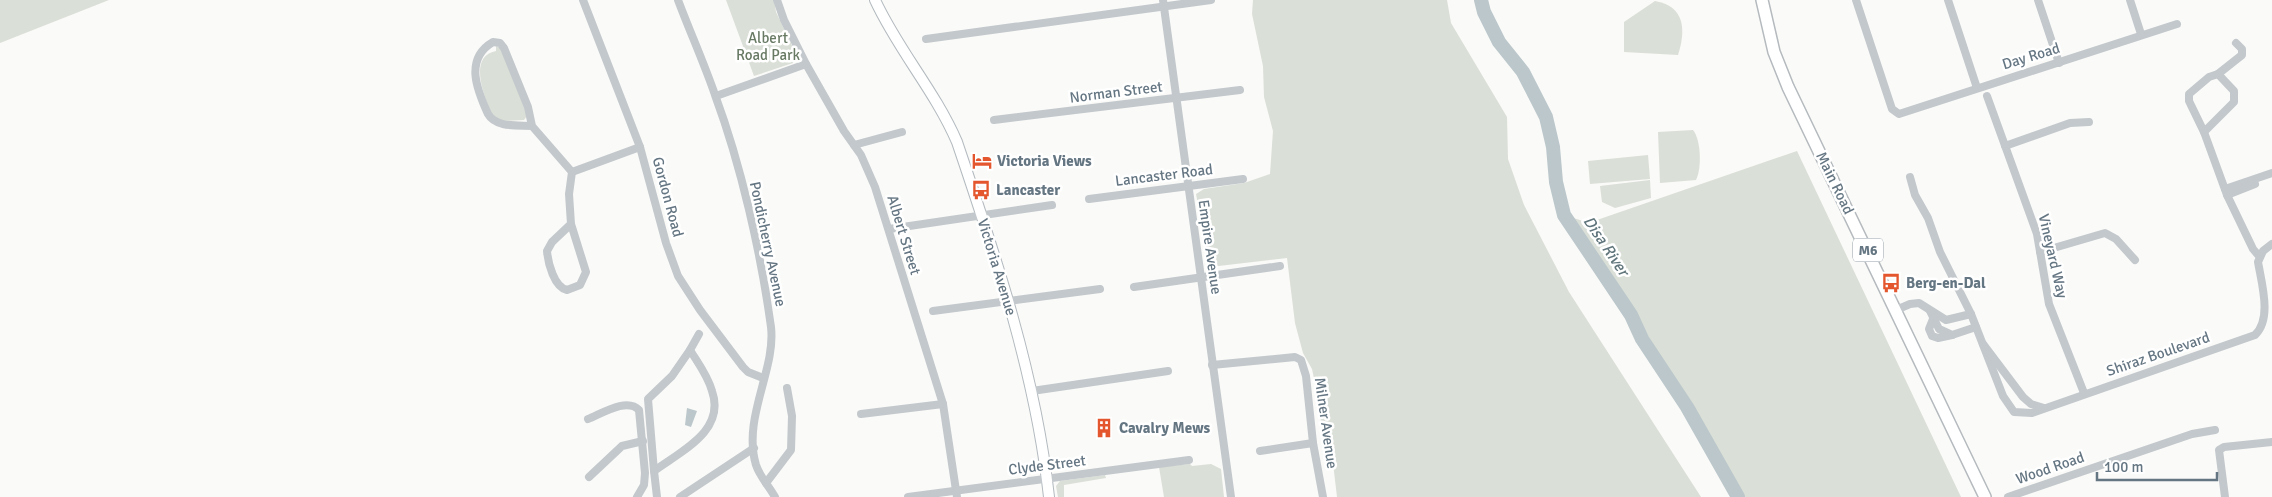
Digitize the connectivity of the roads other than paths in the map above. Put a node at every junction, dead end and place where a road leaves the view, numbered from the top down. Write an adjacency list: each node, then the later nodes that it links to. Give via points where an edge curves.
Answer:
1 (582, 0): 31 (street, Gordon Road)
2 (678, 0): 21 (street, Pondicherry Avenue)
3 (777, 0): 17 (street, Albert Street)
4 (875, 0): 41 (street, Victoria Avenue, via 885,22 946,115)
5 (1211, 0): 11 (street)
6 (1762, 0): 54 (main road, Main Road / M6, via 1774,52 1788,87)
7 (1856, 0): 19 (street, Day Road, via 1894,112 1903,113)
8 (1948, 0): 19 (street)
9 (2038, 0): 16 (street)
10 (2130, 0): 13 (street)
11 (1163, 4): 14 (street); 23 (street, Empire Avenue)
12 (2177, 24): 13 (street, Day Road)
13 (2141, 34): 16 (street, Day Road)
14 (926, 39)
15 (2236, 43): 18 (street, via 2242,54)
16 (2058, 63): 19 (street, Day Road)
17 (806, 64): 21 (street); 29 (street, Albert Street)
18 (2218, 74): 28 (street, via 2234,91 2234,102); 28 (street, via 2209,77 2189,94 2189,101)
19 (1977, 88)
20 (1240, 90): 23 (street, Norman Street)
21 (716, 96): 64 (street, Pondicherry Avenue, via 749,215 769,318 772,341)
22 (1987, 96): 30 (street, Vineyard Way)
23 (1176, 98): 24 (street, Norman Street); 37 (street, Empire Avenue)
24 (994, 120)
25 (2088, 122): 30 (street, via 2070,123)
26 (532, 126): 26 (street, via 528,107 504,48 493,42 481,53 474,70 485,107 491,118 499,123); 32 (street, via 558,152)
27 (902, 132): 29 (street)
28 (2204, 132): 38 (street)
29 (854, 145): 43 (street, Albert Street, via 867,165)
30 (2005, 146): 45 (street, Vineyard Way, via 2037,234)
31 (640, 147): 32 (street); 64 (street, Gordon Road, via 678,276 743,367)
32 (572, 172): 42 (street, via 569,194)
33 (2272, 173): 38 (street)
34 (1910, 177): 56 (street, Shiraz Boulevard, via 1940,252)
35 (2272, 178): 38 (street)
36 (1242, 179): 37 (street, Lancaster Road)
37 (1188, 186): 39 (street, Lancaster Road); 49 (street, Empire Avenue)
38 (2226, 192): 46 (street)
39 (1089, 199)
40 (1052, 205): 41 (street)
41 (981, 215): 43 (street); 52 (street, Victoria Avenue)
42 (571, 224): 42 (street, via 547,251 555,278 561,288 567,290 580,285 586,272)
43 (889, 229): 68 (street, Albert Street)
44 (2272, 244): 46 (street)
45 (2040, 252): 47 (street, via 2105,233 2116,239); 67 (street, Vineyard Way, via 2049,304)
46 (2259, 256): 57 (street, via 2260,276)
47 (2135, 260)
48 (1280, 266): 49 (street)
49 (1201, 277): 50 (street); 62 (street, Empire Avenue)
50 (1134, 287)
51 (1100, 289): 52 (street)
52 (1008, 302): 55 (street); 66 (street, Victoria Avenue)
53 (1929, 309): 54 (street, via 1915,303); 56 (street, via 1946,320); 58 (street, via 1940,329 1952,335)
54 (1896, 310): 92 (main road, Main Road / M6)
55 (933, 311)
56 (1971, 314): 58 (street, Shiraz Boulevard)
57 (2270, 314): 67 (street, Shiraz Boulevard, via 2266,325 2256,335)
58 (1976, 327): 60 (street, Shiraz Boulevard)
59 (699, 334): 61 (street)
60 (1982, 343): 69 (street, Shiraz Boulevard, via 2023,397); 69 (street, Shiraz Boulevard, via 2011,409 2024,414)
61 (690, 350): 79 (street, via 672,376 648,399); 79 (street, via 712,389 714,417 708,429)
62 (1212, 365): 75 (street, Milner Avenue, via 1295,357 1301,360); 90 (street, Empire Avenue)
63 (1168, 371): 66 (street)
64 (763, 378): 76 (street, Pondicherry Avenue, via 755,416)
65 (787, 388): 82 (street, via 792,416 790,450)
66 (1032, 391): 81 (street, Victoria Avenue)
67 (2084, 393): 69 (street, Shiraz Boulevard)
68 (943, 404): 70 (street); 83 (street, Albert Street)
69 (2044, 408)
70 (861, 414)
71 (588, 419): 73 (street, via 624,405 635,406 640,413)
72 (2215, 430): 93 (street, Wood Road, via 2192,434)
73 (643, 441): 80 (street, via 622,446); 84 (street, via 645,480)
74 (2272, 442): 94 (street, via 2224,448 2219,452)
75 (1313, 443): 77 (street); 91 (street, Milner Avenue)
76 (754, 448): 82 (street, Pondicherry Avenue, via 756,463); 86 (street)
77 (1260, 451)
78 (1189, 460): 81 (street, Clyde Street)
79 (654, 471): 85 (street)
80 (589, 477)
81 (1047, 479): 83 (street, Clyde Street); 89 (street, Victoria Avenue)
82 (766, 482): 87 (street, Pondicherry Avenue)
83 (957, 494): 88 (street, Clyde Street)
84 (637, 497)
85 (657, 497)
86 (680, 497)
87 (776, 497)
88 (908, 497)
89 (1050, 497)
90 (1231, 497)
91 (1323, 497)
92 (1985, 497)
93 (2008, 497)
94 (2225, 497)

